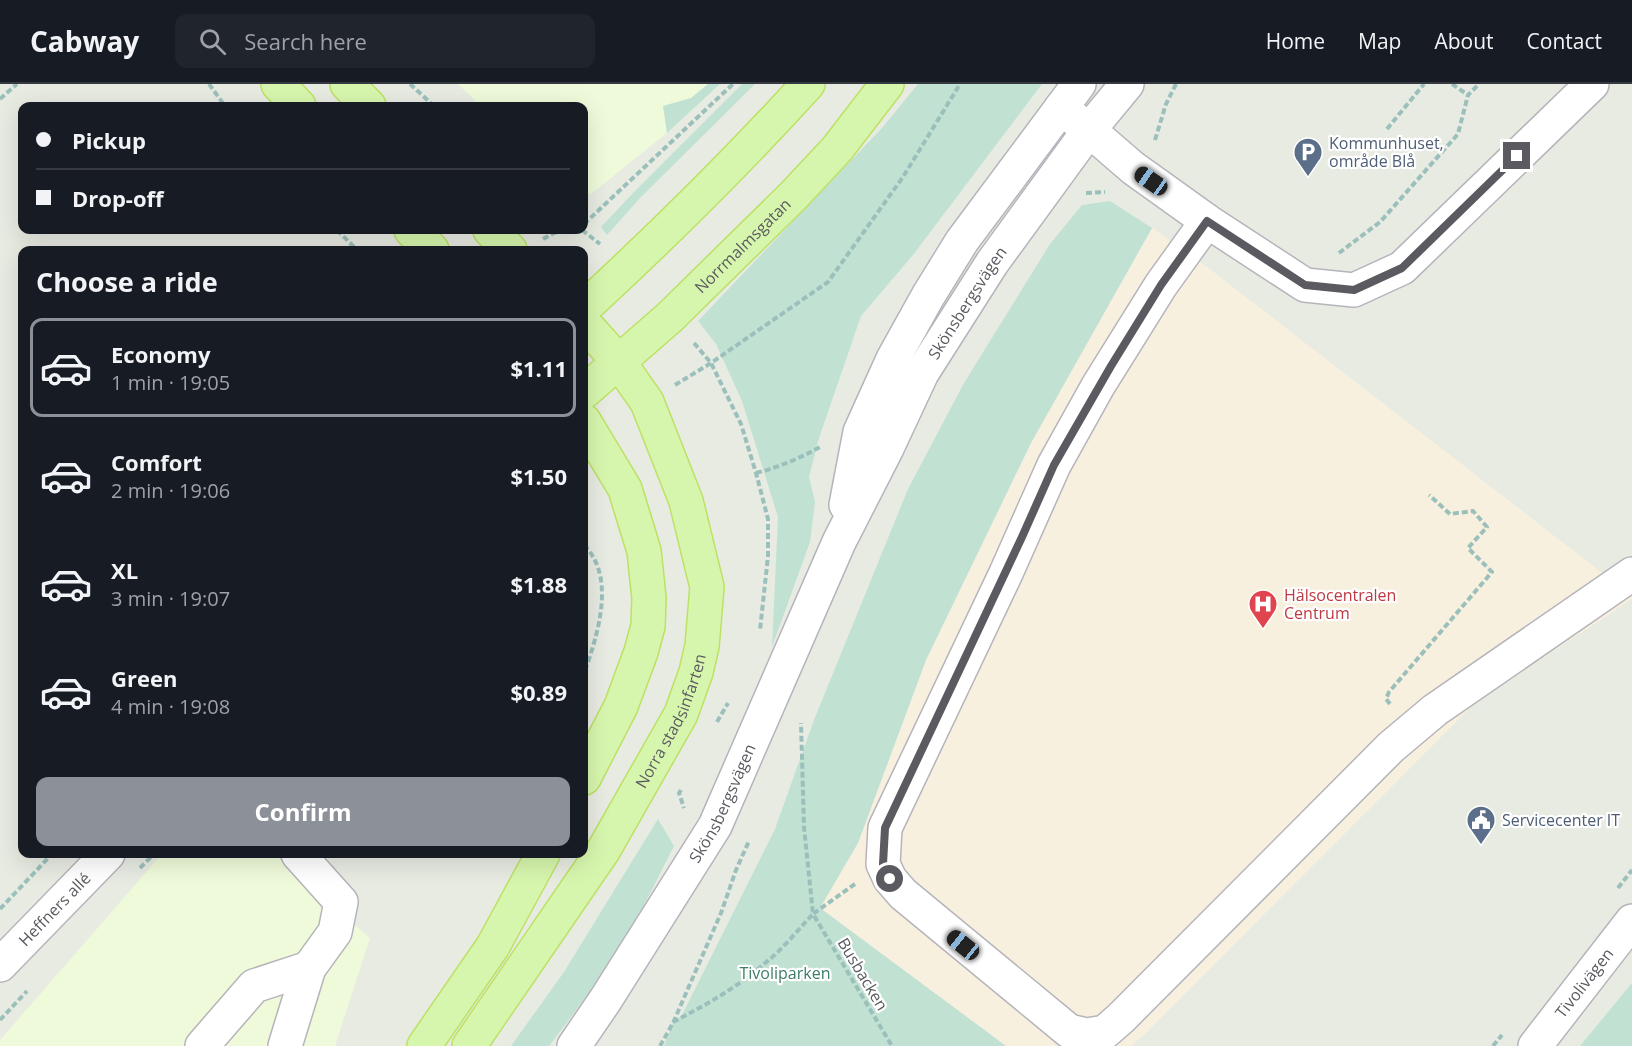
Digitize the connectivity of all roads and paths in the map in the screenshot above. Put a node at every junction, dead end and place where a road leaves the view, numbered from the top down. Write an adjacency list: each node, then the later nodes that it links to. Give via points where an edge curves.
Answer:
1 (17, 84): 18 (path)
2 (209, 84): 19 (path)
3 (278, 84): 20 (main road)
4 (347, 84): 21 (main road)
5 (410, 84): 22 (path)
6 (733, 84): 27 (path)
7 (808, 84): 38 (main road, via 732,166)
8 (887, 84): 40 (main road, Norrmalmsgatan, via 837,149 794,196)
9 (960, 84): 44 (path, via 903,177 828,282 711,363 741,424)
10 (1127, 84): 24 (street, Skönsbergsvägen)
11 (1176, 84): 25 (path, via 1154,142)
12 (1424, 84): 23 (path)
13 (1452, 84): 16 (path)
14 (1479, 84): 16 (path)
15 (1592, 84): 28 (street, via 1402,268 1354,290 1305,285)
16 (1468, 94): 37 (path, via 1458,134 1380,222)
17 (1070, 96): 24 (street); 46 (street, Skönsbergsvägen, via 962,241 893,359 860,432)
18 (0, 99)
19 (222, 102)
20 (295, 102)
21 (365, 102)
22 (430, 102)
23 (1388, 129)
24 (1089, 130): 25 (street); 46 (street, Skönsbergsvägen, via 992,263 922,373)
25 (1133, 168): 26 (path, via 1111,191 1087,192); 28 (street)
26 (1080, 198)
27 (588, 220)
28 (1207, 221): 64 (street, via 1161,285 1054,465 885,828)
29 (340, 234): 33 (path)
30 (415, 234): 34 (main road)
31 (498, 234): 35 (main road)
32 (554, 234): 36 (path)
33 (353, 246)
34 (428, 246)
35 (521, 246)
36 (525, 246)
37 (1332, 258)
38 (588, 304)
39 (588, 327): 40 (main road, Norra stadsinfarten)
40 (619, 362): 41 (main road, Norrmalmsgatan); 74 (main road, Norra stadsinfarten, via 647,402 686,501 707,588 702,646 681,714 603,851)
41 (588, 389)
42 (588, 428): 55 (main road, via 625,489 644,550 649,598 648,626 641,652 621,706)
43 (798, 460): 44 (path)
44 (756, 473): 49 (path, via 768,519 768,556)
45 (1429, 495): 52 (path, via 1450,514 1473,511 1487,527 1468,548 1492,572 1389,693 1386,699)
46 (838, 542): 57 (street, Skönsbergsvägen)
47 (588, 550): 50 (path, via 597,562 602,603)
48 (1632, 574): 64 (street, via 1436,710 1391,747 1105,1032 1087,1035 1069,1031 903,894)
49 (757, 638)
50 (588, 662)
51 (731, 697): 53 (path)
52 (1393, 708)
53 (715, 726)
54 (796, 733): 66 (path, via 801,723 804,827)
55 (588, 770)
56 (684, 784): 57 (path, via 679,794 685,812)
57 (715, 826): 59 (path); 75 (street, Skönsbergsvägen)
58 (750, 837): 59 (path)
59 (747, 847): 70 (path)
60 (48, 858): 65 (path)
61 (104, 858): 68 (street, Heffners allé)
62 (302, 858): 69 (street, via 341,902 335,932)
63 (541, 858): 73 (main road, via 493,946)
64 (883, 864): 66 (path)
65 (0, 909)
66 (813, 914): 70 (path, via 765,964 718,999); 77 (path, Busbacken)
67 (1632, 921): 78 (street, Tivolivägen)
68 (0, 965)
69 (309, 968): 71 (street, via 254,986); 72 (street)
70 (673, 1023): 76 (path)
71 (202, 1046)
72 (285, 1046)
73 (424, 1046)
74 (469, 1046)
75 (574, 1046)
76 (660, 1046)
77 (892, 1046)
78 (1535, 1046)

